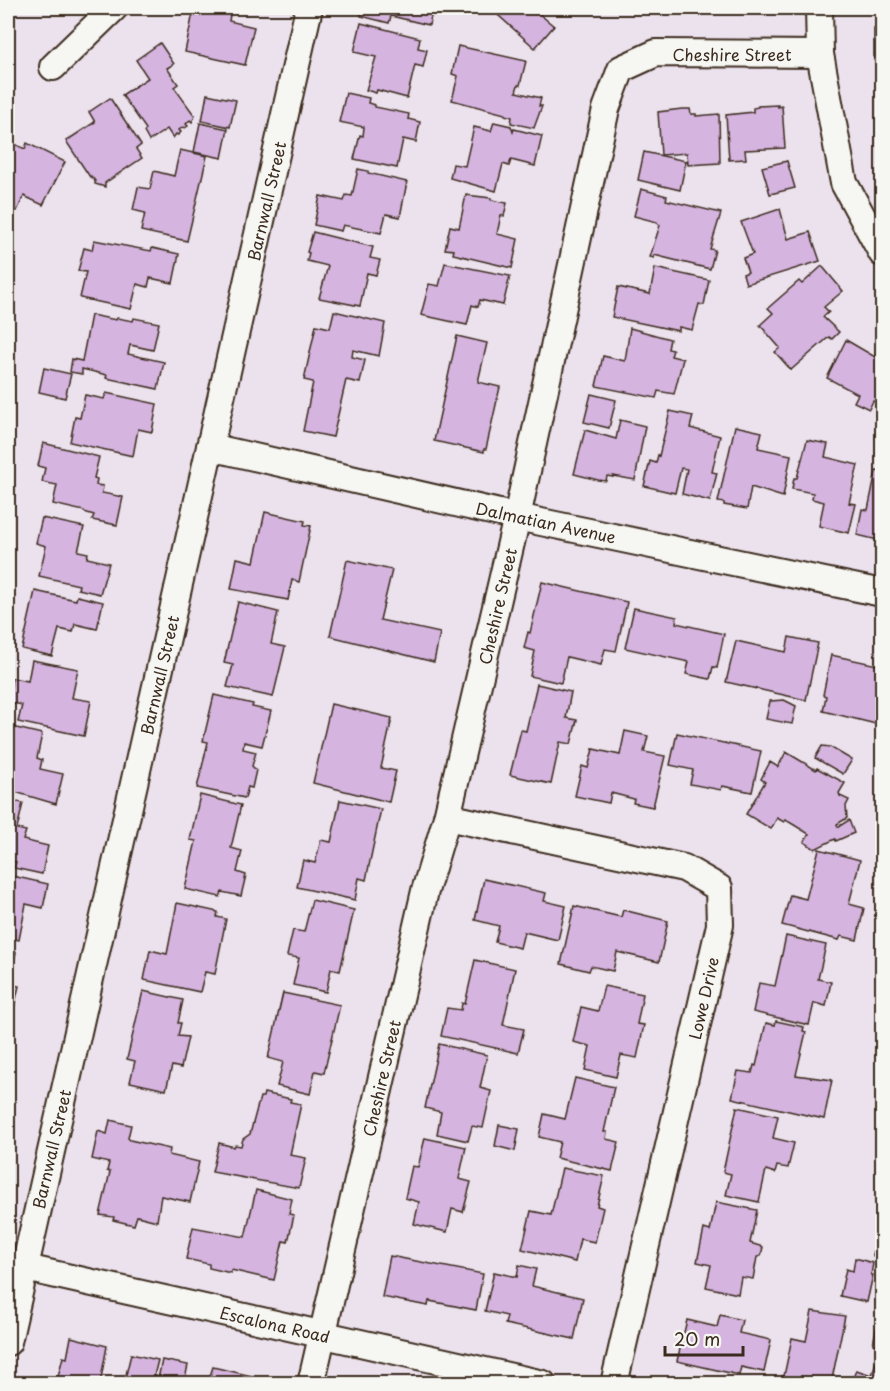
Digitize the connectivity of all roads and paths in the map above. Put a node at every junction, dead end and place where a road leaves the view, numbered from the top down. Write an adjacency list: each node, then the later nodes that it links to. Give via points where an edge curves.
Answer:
1 (114, 8): 5 (street)
2 (309, 8): 7 (street, Barnwall Street)
3 (819, 8): 4 (street)
4 (820, 54): 6 (street, via 844,183); 8 (street, Cheshire Street, via 656,53 621,69 606,109)
5 (53, 67)
6 (882, 253)
7 (210, 447): 8 (street, Dalmatian Avenue); 11 (street, Barnwall Street)
8 (517, 517): 9 (street, Dalmatian Avenue); 10 (street, Cheshire Street)
9 (882, 593)
10 (447, 817): 12 (street, Cheshire Street, via 425,891); 16 (street, Lowe Drive, via 684,868 719,888 720,925)
11 (16, 1265): 12 (street, Escalona Road); 13 (street, Barnwall Street)
12 (321, 1335): 14 (street, Cheshire Street); 15 (street, Escalona Road)
13 (8, 1342)
14 (311, 1383)
15 (543, 1383)
16 (614, 1383)

